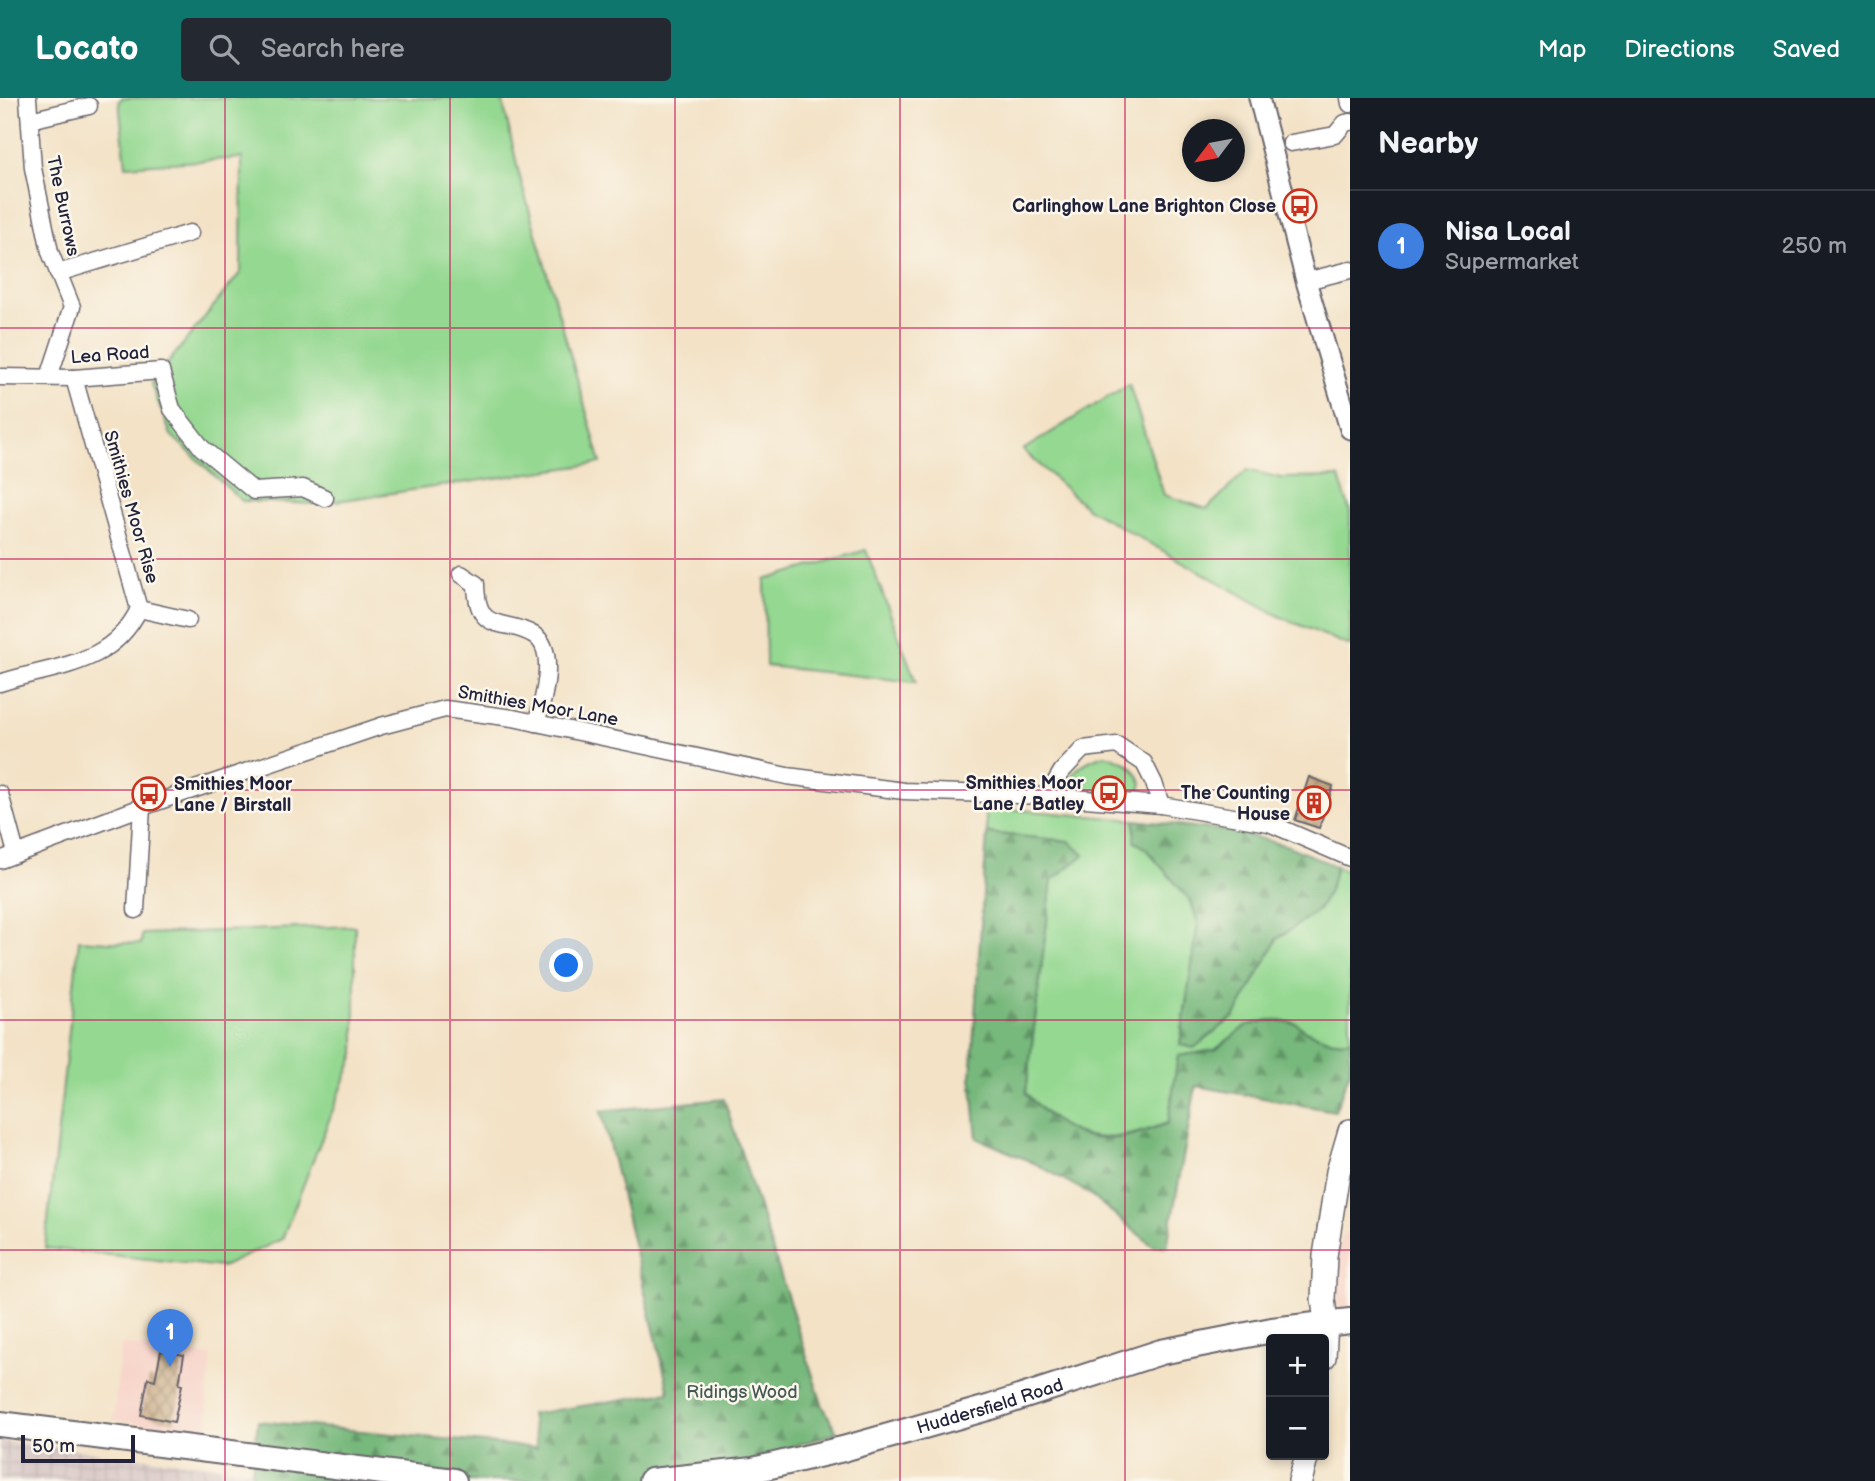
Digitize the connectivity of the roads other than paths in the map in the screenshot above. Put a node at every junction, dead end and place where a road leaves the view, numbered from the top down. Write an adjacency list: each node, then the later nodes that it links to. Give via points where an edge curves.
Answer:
1 (28, 98): 6 (street, The Burrows)
2 (1259, 98): 12 (street)
3 (1349, 98): 4 (street)
4 (1350, 104)
5 (89, 106): 6 (street)
6 (30, 120): 11 (street, The Burrows, via 33,168)
7 (1350, 122): 8 (street, via 1335,135)
8 (1291, 143)
9 (190, 233): 11 (street)
10 (1350, 270): 12 (street)
11 (58, 273): 14 (street, The Burrows, via 72,307)
12 (1306, 281): 16 (street)
13 (0, 377): 14 (street, Lea Road)
14 (49, 377): 15 (street, Lea Road)
15 (74, 378): 17 (street, Lea Road, via 160,371 172,409 194,438 254,491 303,488); 19 (street, Smithies Moor Rise)
16 (1350, 429)
17 (325, 498)
18 (461, 574): 22 (street, via 476,584 480,610 492,622 535,635 544,646 547,676)
19 (139, 610): 20 (street); 21 (street, Smithies Moor Rise, via 124,633 88,660)
20 (188, 620)
21 (0, 683)
22 (536, 723): 24 (street, Smithies Moor Lane, via 787,776 904,791); 26 (street, Smithies Moor Lane, via 445,709 381,726)
23 (0, 794): 27 (street)
24 (1047, 796): 25 (street, Smithies Moor Lane); 25 (street, via 1083,749 1117,746 1144,763)
25 (1160, 805): 28 (street, Smithies Moor Lane, via 1269,823)
26 (142, 807): 27 (street, Smithies Moor Lane); 30 (street)
27 (16, 853): 29 (street, Smithies Moor Lane)
28 (1350, 858)
29 (0, 860)
30 (136, 910)
31 (1350, 1130): 32 (main road)
32 (1344, 1173): 33 (main road, via 1325,1256 1322,1299)
33 (1338, 1322): 34 (main road); 38 (main road, Huddersfield Road, via 1161,1352 991,1407 753,1470)
34 (1329, 1344)
35 (0, 1424): 37 (main road)
36 (1306, 1460): 39 (main road)
37 (454, 1481)
38 (651, 1481)
39 (1300, 1481)

